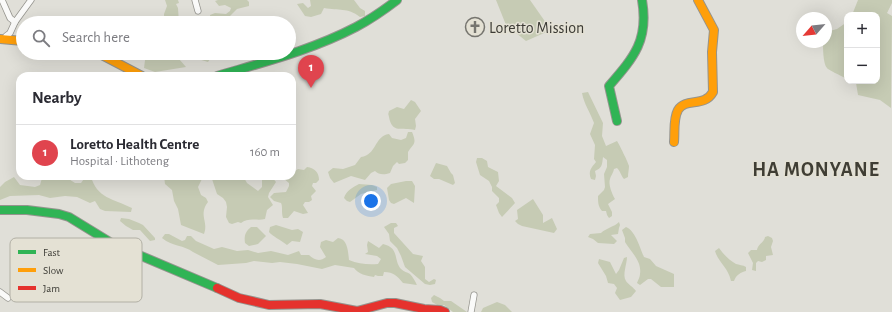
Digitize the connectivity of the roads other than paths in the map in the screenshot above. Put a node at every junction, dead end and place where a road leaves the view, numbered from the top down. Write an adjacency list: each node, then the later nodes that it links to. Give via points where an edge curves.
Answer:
1 (2, 0): 9 (street, via 10,18)
2 (31, 0): 8 (street)
3 (195, 0): 7 (street)
4 (397, 0): 12 (street, via 363,24 337,37)
5 (642, 0): 17 (street, via 643,34 634,55 609,86)
6 (698, 0): 18 (street, via 714,30 713,92 711,98 706,101 683,105 679,109)
7 (198, 11)
8 (19, 16)
9 (15, 22): 10 (street, via 10,33)
10 (3, 39): 11 (street)
11 (16, 40)
12 (296, 51)
13 (111, 60): 15 (street)
14 (268, 60): 16 (street)
15 (134, 72)
16 (230, 72)
17 (617, 121)
18 (674, 142)
19 (0, 210): 20 (street, via 59,214 69,217)
20 (104, 238)
21 (142, 257): 25 (street, via 252,302 281,305 320,304 357,311 394,303)
22 (0, 292): 24 (street)
23 (474, 295): 26 (street)
24 (8, 298)
25 (445, 312)
26 (471, 312)

